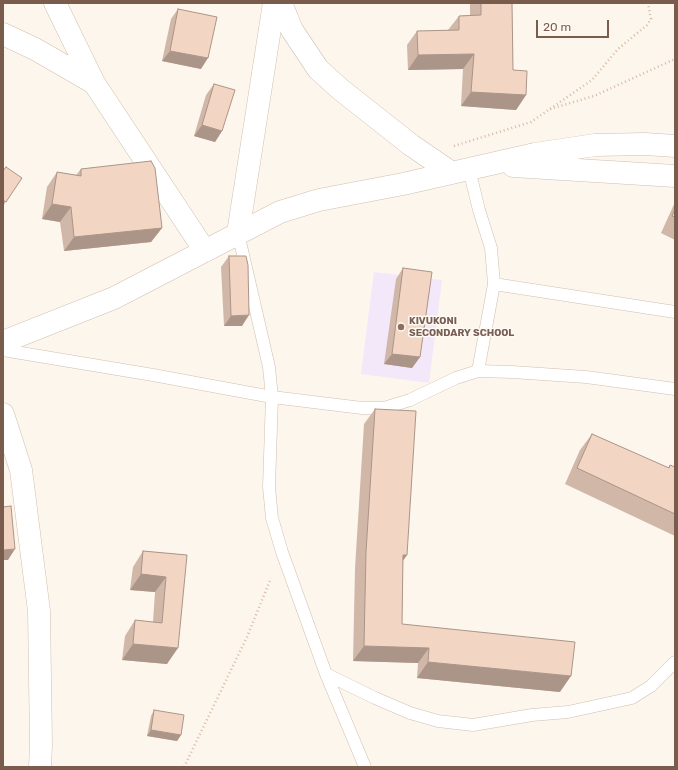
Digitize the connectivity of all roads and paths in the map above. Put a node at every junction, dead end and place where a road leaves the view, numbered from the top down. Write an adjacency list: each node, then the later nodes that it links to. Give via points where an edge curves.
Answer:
1 (55, 3): 7 (street)
2 (274, 3): 13 (street)
3 (280, 3): 10 (street, via 292,30 318,69)
4 (648, 3): 8 (path, via 651,19 645,28 618,49 592,80)
5 (3, 34): 7 (street)
6 (675, 59): 8 (path, via 594,96)
7 (94, 83): 14 (street)
8 (546, 111): 10 (path, via 531,122)
9 (675, 146): 11 (street, via 595,145 535,154)
10 (425, 156): 11 (street)
11 (470, 169): 12 (street); 13 (street, via 319,200 280,212); 15 (lane, via 491,248)
12 (675, 176)
13 (238, 233): 14 (street); 21 (lane, via 269,367)
14 (205, 251): 17 (street, via 114,298)
15 (494, 284): 16 (lane); 19 (lane)
16 (675, 312)
17 (3, 342)
18 (3, 350): 21 (lane)
19 (478, 372): 20 (lane, via 586,377); 21 (lane, via 456,378 410,400 384,408 362,408)
20 (675, 389)
21 (272, 397): 23 (lane, via 269,487 272,518)
22 (3, 414): 26 (street, via 21,470 39,611)
23 (282, 552): 25 (lane); 27 (path, via 247,637)
24 (675, 662): 25 (lane, via 651,686 632,698 568,712 473,725 438,721 410,713)
25 (326, 674): 28 (lane)
26 (40, 767)
27 (184, 767)
28 (365, 767)

